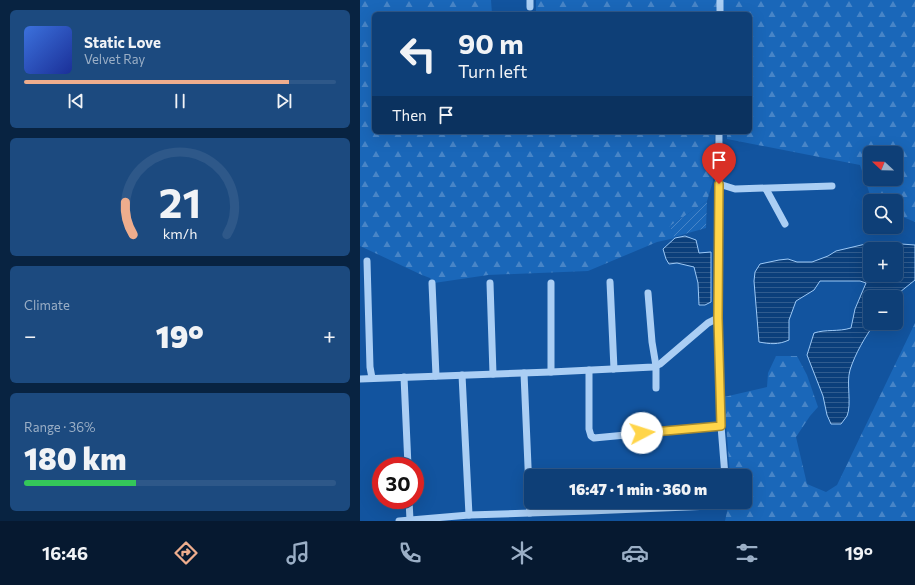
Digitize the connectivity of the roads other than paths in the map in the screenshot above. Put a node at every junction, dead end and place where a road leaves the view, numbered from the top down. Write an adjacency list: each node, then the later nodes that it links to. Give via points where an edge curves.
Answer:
1 (720, 0): 2 (street)
2 (720, 12)
3 (719, 134): 4 (street)
4 (719, 184): 6 (street, via 735,189); 14 (street)
5 (832, 186): 6 (street)
6 (766, 189): 7 (street)
7 (785, 224)
8 (367, 261): 24 (street)
9 (490, 282): 20 (street)
10 (610, 282): 16 (street)
11 (432, 283): 22 (street)
12 (551, 283): 18 (street)
13 (648, 293): 15 (street)
14 (718, 318): 15 (street); 27 (street)
15 (656, 366): 16 (street); 26 (street)
16 (614, 369): 17 (street)
17 (589, 370): 18 (street); 27 (street, via 590,429 594,438)
18 (551, 372): 19 (street)
19 (524, 373): 20 (street); 32 (street)
20 (493, 374): 21 (street)
21 (462, 375): 22 (street); 33 (street)
22 (436, 376): 23 (street)
23 (404, 377): 24 (street); 28 (street)
24 (372, 378): 25 (street)
25 (360, 379)
26 (656, 388)
27 (721, 426): 29 (street)
28 (408, 457)
29 (724, 469)
30 (409, 509): 34 (street)
31 (634, 509): 32 (street)
32 (530, 513): 33 (street)
33 (469, 514): 34 (street)
34 (410, 520): 35 (street)
35 (399, 521)

